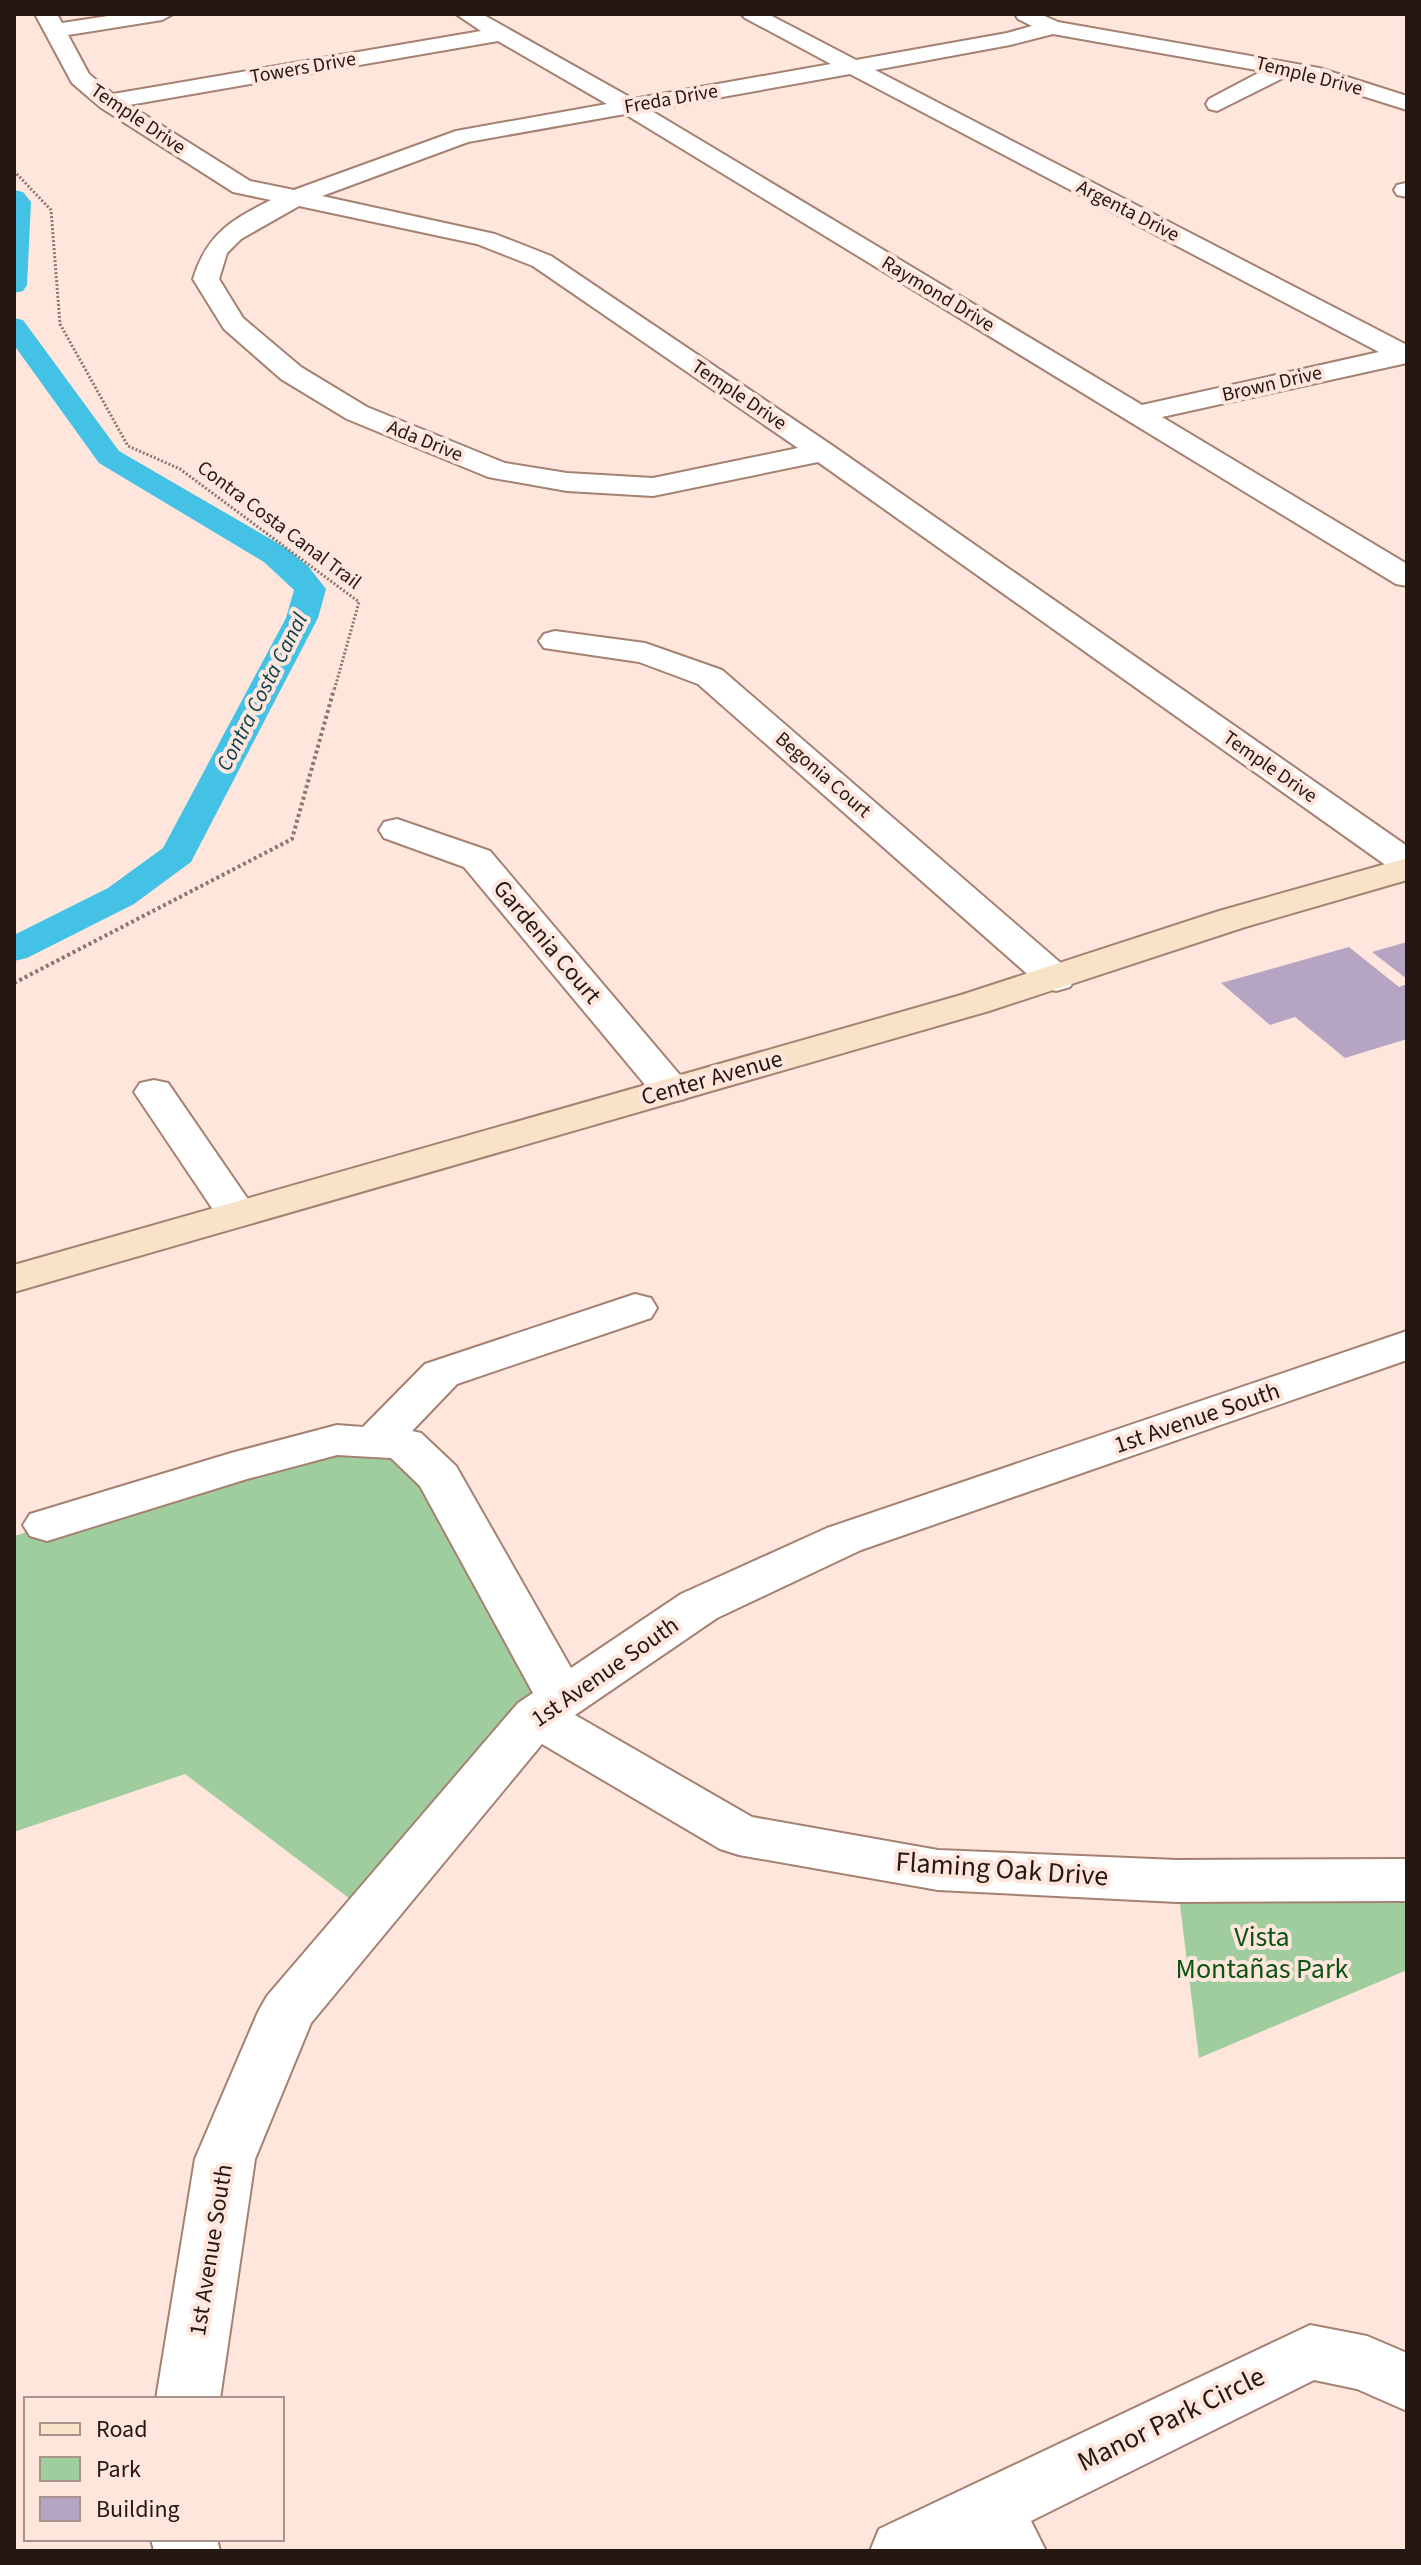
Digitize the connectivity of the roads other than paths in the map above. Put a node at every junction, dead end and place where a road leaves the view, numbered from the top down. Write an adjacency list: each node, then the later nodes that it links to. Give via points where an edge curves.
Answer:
1 (162, 14): 5 (street)
2 (467, 14): 7 (street, Raymond Drive)
3 (752, 14): 8 (street, Argenta Drive)
4 (1023, 14): 6 (street, Temple Drive)
5 (50, 22): 10 (street, Temple Drive, via 80,78)
6 (1052, 27): 8 (street, Freda Drive); 9 (street, Temple Drive)
7 (499, 34): 10 (street, Towers Drive); 13 (street, Raymond Drive)
8 (849, 67): 13 (street, Freda Drive); 15 (street, Argenta Drive)
9 (1285, 68): 11 (street, Temple Drive); 12 (street)
10 (108, 102): 14 (street, Temple Drive, via 242,187)
11 (1407, 103)
12 (1217, 104)
13 (628, 106): 14 (street, Freda Drive, via 464,136); 16 (street, Raymond Drive)
14 (298, 197): 17 (street, Temple Drive, via 486,239 542,261); 17 (street, Ada Drive, via 252,218 217,248 206,279 233,323 291,373 357,413 498,471 567,482 653,487)
15 (1406, 355): 16 (street, Brown Drive)
16 (1138, 414): 18 (street, Raymond Drive)
17 (823, 452): 21 (street, Temple Drive)
18 (1407, 577)
19 (555, 641): 22 (street, Begonia Court, via 645,653 710,677)
20 (397, 830): 23 (street, Gardenia Court, via 477,859)
21 (1407, 866): 22 (street, Center Avenue)
22 (1056, 979): 23 (street, Center Avenue)
23 (671, 1090): 25 (street, Center Avenue)
24 (154, 1092): 25 (street)
25 (237, 1214): 26 (street, Center Avenue)
26 (14, 1279)
27 (635, 1308): 29 (street, via 441,1374)
28 (1407, 1345): 31 (street, 1st Avenue South, via 844,1539 699,1606)
29 (375, 1442): 30 (street, via 321,1444); 31 (street, via 404,1444 439,1477)
30 (47, 1525)
31 (549, 1707): 32 (street, Flaming Oak Drive, via 739,1835 938,1870 1177,1881); 34 (street, 1st Avenue South, via 287,2012 225,2159)
32 (1407, 1880)
33 (1407, 2383): 35 (street, Manor Park Circle, via 1367,2364 1310,2352)
34 (188, 2397)
35 (999, 2531): 36 (street, Manor Park Circle)
36 (903, 2551)

